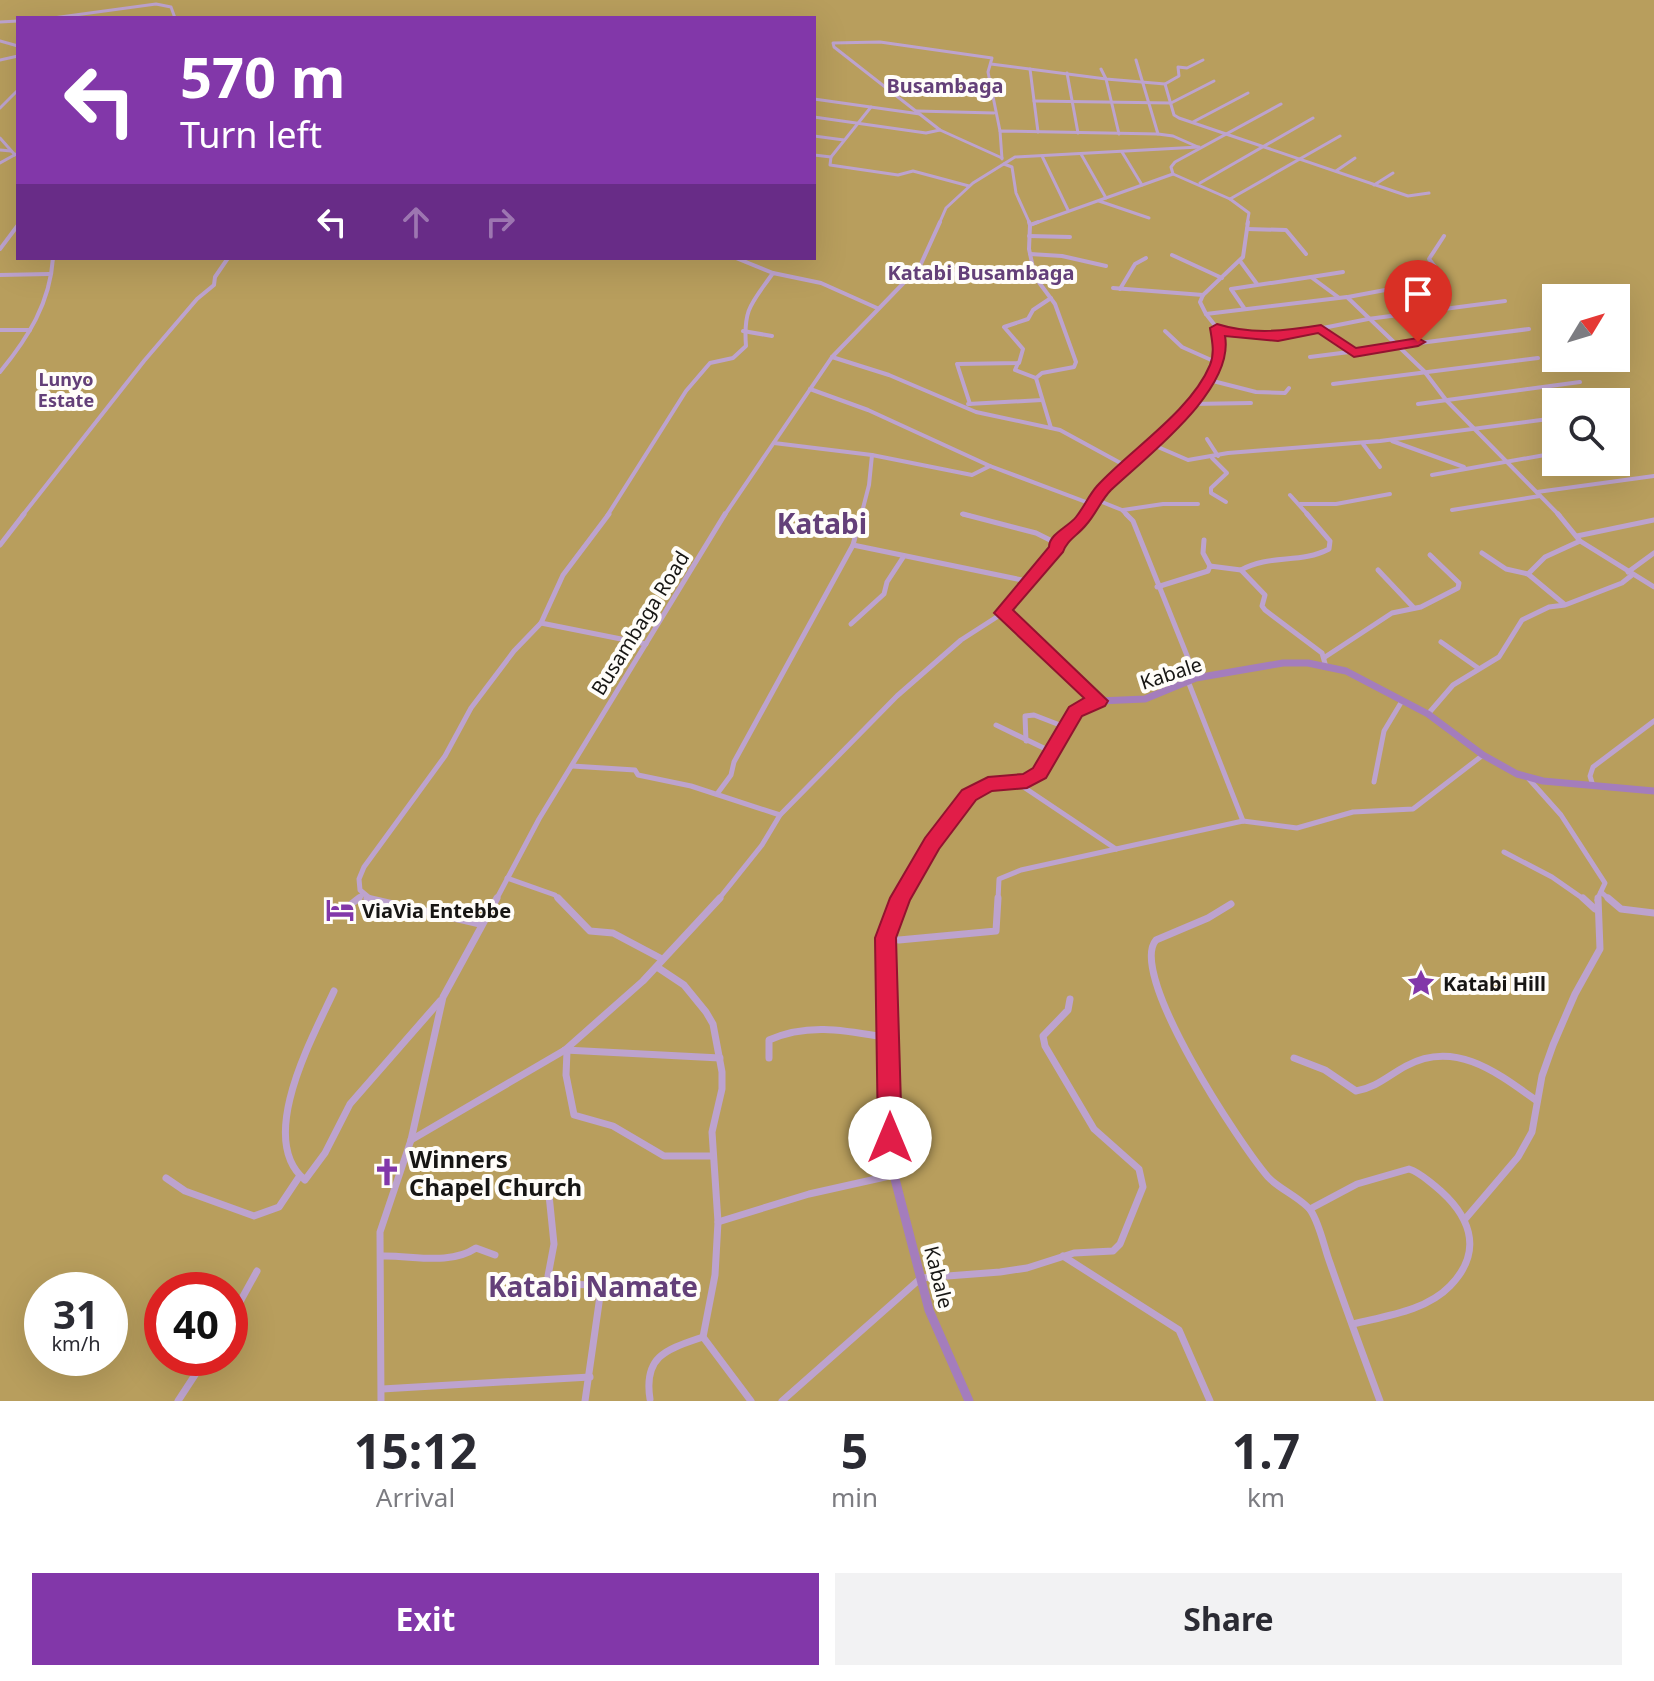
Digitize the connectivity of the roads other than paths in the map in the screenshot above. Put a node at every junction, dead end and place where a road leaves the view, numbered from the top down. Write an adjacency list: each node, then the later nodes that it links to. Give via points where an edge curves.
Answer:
1 (93, 12): 2 (street); 3 (street); 4 (street, via 156,4 171,7)
2 (66, 16)
3 (94, 16)
4 (174, 16)
5 (1136, 60): 13 (street)
6 (1203, 60): 14 (street, via 1177,68 1179,76)
7 (991, 64): 8 (street); 26 (street, via 991,58 880,42 833,43); 27 (street)
8 (1030, 69): 10 (street); 18 (street)
9 (1101, 69): 11 (street)
10 (1067, 73): 11 (street); 19 (street)
11 (1106, 79): 13 (street); 20 (street)
12 (1214, 81): 21 (street)
13 (1144, 83): 14 (street); 22 (street)
14 (1165, 84): 21 (street)
15 (16, 92): 25 (street)
16 (1248, 93): 30 (street)
17 (816, 99): 24 (street)
18 (1034, 101): 19 (street); 34 (street)
19 (1072, 102): 20 (street); 35 (street)
20 (1112, 103): 22 (street); 37 (street)
21 (1171, 103): 22 (street); 30 (street, via 1176,117)
22 (1149, 104): 38 (street)
23 (1281, 104): 36 (street)
24 (871, 107): 26 (street); 31 (street)
25 (0, 108)
26 (918, 112): 27 (street); 32 (street)
27 (994, 113): 33 (street)
28 (816, 117): 31 (street)
29 (1313, 118): 43 (street)
30 (1192, 122): 36 (street)
31 (858, 123): 32 (street); 42 (street)
32 (940, 130): 54 (street)
33 (1000, 131): 34 (street); 54 (street)
34 (1038, 132): 35 (street)
35 (1078, 133): 37 (street)
36 (1227, 133): 43 (street); 44 (street)
37 (1119, 134): 38 (street)
38 (1158, 134): 44 (street)
39 (816, 136): 42 (street)
40 (1340, 136): 53 (street)
41 (0, 138): 47 (street)
42 (844, 140): 51 (street)
43 (1264, 146): 53 (street); 59 (street)
44 (1199, 147): 46 (street); 58 (street, via 1172,164)
45 (0, 150): 47 (street)
46 (1122, 152): 48 (street); 60 (street)
47 (15, 153): 55 (street)
48 (1081, 154): 50 (street); 64 (street)
49 (816, 155): 51 (street)
50 (1042, 156): 54 (street); 67 (street)
51 (831, 157): 62 (street, via 830,165 836,167 898,175 913,171)
52 (1355, 158): 56 (street)
53 (1300, 159): 56 (street); 65 (street)
54 (1003, 161): 62 (street, Busambaga Road); 69 (street, via 1012,167)
55 (0, 163)
56 (1335, 171): 61 (street)
57 (1393, 173): 61 (street)
58 (1173, 174): 59 (street); 60 (street)
59 (1199, 183): 65 (street)
60 (1142, 185): 64 (street)
61 (1374, 185): 63 (street, via 1408,196)
62 (969, 186): 91 (street, Busambaga Road, via 946,208 922,263)
63 (1429, 193)
64 (1106, 198): 66 (street)
65 (1230, 199): 70 (street, via 1249,213)
66 (1098, 200): 67 (street); 68 (street)
67 (1068, 210): 69 (street)
68 (1149, 218)
69 (1030, 225): 72 (street)
70 (1247, 229): 79 (street, via 1286,230); 85 (street)
71 (16, 230): 76 (street)
72 (1029, 236): 74 (street); 78 (street)
73 (1444, 236): 99 (street, via 1429,259 1439,272 1432,286)
74 (1070, 237)
75 (0, 241): 76 (street)
76 (6, 243): 77 (street)
77 (0, 249)
78 (1030, 254): 86 (street); 92 (street)
79 (1306, 254)
80 (1172, 255): 94 (street)
81 (1146, 258): 97 (street, via 1135,264)
82 (52, 260): 89 (street)
83 (226, 260): 169 (street, via 214,285 144,361)
84 (741, 260): 88 (street)
85 (1240, 261): 94 (street); 95 (street)
86 (1106, 266)
87 (1343, 272): 93 (street)
88 (773, 273): 103 (street, via 821,283); 112 (street, via 747,310)
89 (49, 274): 90 (street); 111 (street, via 46,302)
90 (0, 275)
91 (908, 275): 92 (street); 103 (street, Busambaga Road)
92 (1035, 277): 100 (street)
93 (1311, 277): 95 (street); 101 (street)
94 (1222, 278): 98 (street)
95 (1257, 285): 104 (street, via 1231,289)
96 (1113, 288): 97 (street)
97 (1120, 289): 98 (street)
98 (1203, 295): 105 (street, via 1200,302)
99 (1347, 297): 101 (street); 106 (street)
100 (1051, 298): 120 (street, via 1028,319 1004,327 1023,349); 124 (street, via 1076,362)
101 (1339, 298): 104 (street)
102 (1505, 301): 106 (street)
103 (877, 308): 117 (street, Busambaga Road)
104 (1244, 309): 105 (street)
105 (1206, 314): 107 (street)
106 (1368, 319): 108 (street); 115 (street)
107 (1217, 328): 108 (street, via 1278,337); 121 (street)
108 (1321, 329): 116 (street)
109 (1529, 329): 115 (street)
110 (0, 330): 111 (street)
111 (30, 330): 123 (street)
112 (743, 331): 114 (street); 186 (street, via 747,342 738,354 710,363 686,391 613,509 563,575)
113 (1165, 331): 121 (street, via 1182,347)
114 (772, 336)
115 (1394, 345): 116 (street); 122 (street)
116 (1354, 353): 118 (street)
117 (832, 357): 129 (street, Busambaga Road); 136 (street)
118 (1310, 357)
119 (1538, 358): 122 (street)
120 (1019, 363): 124 (street, via 1015,370); 134 (street, via 957,364)
121 (1218, 363): 125 (street)
122 (1424, 371): 127 (street); 131 (street)
123 (0, 372)
124 (1036, 378): 130 (street)
125 (1209, 380): 128 (street, via 1256,392 1285,393); 132 (street)
126 (1580, 382): 131 (street)
127 (1333, 384)
128 (1289, 388)
129 (810, 389): 142 (street, Busambaga Road); 149 (street)
130 (1042, 400): 134 (street); 138 (street)
131 (1446, 400): 135 (street); 139 (street)
132 (1189, 403): 133 (street); 143 (street)
133 (1251, 403)
134 (970, 404): 136 (street)
135 (1418, 404)
136 (959, 406): 138 (street)
137 (1542, 420): 139 (street)
138 (1051, 429): 150 (street)
139 (1476, 430): 141 (street); 148 (street)
140 (1207, 439): 147 (street)
141 (1391, 440): 144 (street); 152 (street)
142 (774, 443): 145 (street); 189 (street, Busambaga Road)
143 (1151, 443): 147 (street, via 1188,460); 150 (street)
144 (1362, 443): 147 (street); 151 (street)
145 (872, 455): 149 (street, via 972,475); 170 (street)
146 (1542, 455): 148 (street)
147 (1214, 456): 159 (street, via 1227,473 1211,493)
148 (1504, 461): 152 (street); 156 (street)
149 (990, 466): 158 (street)
150 (1126, 466): 158 (street)
151 (1380, 467)
152 (1466, 468): 153 (street)
153 (1432, 475)
154 (1654, 476): 156 (street)
155 (1390, 494): 161 (street, via 1336,504)
156 (1538, 494): 163 (street); 166 (street)
157 (1290, 495): 161 (street)
158 (1096, 502): 162 (street); 168 (street)
159 (1226, 502)
160 (1198, 504): 162 (street)
161 (1299, 504): 176 (street, via 1330,541 1329,549 1295,560 1256,560)
162 (1122, 510): 181 (street, via 1133,521)
163 (1452, 510)
164 (962, 514): 168 (street)
165 (1654, 520): 166 (street)
166 (1578, 539): 178 (street); 179 (street, via 1545,557)
167 (1204, 540): 175 (street)
168 (1056, 543): 180 (street)
169 (0, 545)
170 (853, 545): 174 (street); 208 (street)
171 (1482, 553): 179 (street, via 1506,569)
172 (1654, 553): 178 (street)
173 (1430, 555): 184 (street, via 1460,585)
174 (904, 556): 180 (street); 187 (street, via 884,594)
175 (1210, 566): 176 (street); 181 (street)
176 (1241, 570): 190 (street, via 1265,595 1265,610)
177 (1378, 570): 184 (street)
178 (1630, 573): 182 (street); 183 (street, via 1622,583)
179 (1528, 574): 183 (street)
180 (1028, 581): 185 (street)
181 (1157, 587): 192 (street)
182 (1654, 587)
183 (1565, 605): 191 (street, via 1522,620 1499,657)
184 (1414, 609): 190 (street, via 1392,613)
185 (1003, 613): 194 (street); 209 (street, via 961,640 897,696)
186 (541, 623): 189 (street); 215 (street, via 471,708 445,756 360,872 357,885)
187 (851, 624)
188 (1441, 642): 191 (street)
189 (646, 644): 202 (street, Busambaga Road)
190 (1325, 662): 192 (street, Kabale, via 1283,663); 193 (street, Kabale)
191 (1478, 668): 195 (street, via 1445,691)
192 (1192, 679): 194 (street, Kabale, via 1145,699); 210 (street)
193 (1402, 700): 195 (street, Kabale); 205 (street, via 1384,731)
194 (1099, 701): 198 (street, Kabale, via 1080,707)
195 (1428, 714): 201 (street, Kabale)
196 (1654, 721): 206 (street, via 1593,767)
197 (996, 725): 199 (street)
198 (1065, 727): 199 (street, via 1025,716); 200 (street, Kabale)
199 (1026, 741): 200 (street)
200 (1052, 752): 204 (street, Kabale, via 1039,773)
201 (1483, 755): 203 (street, Kabale); 210 (street, via 1413,809 1353,812 1297,828)
202 (571, 766): 208 (street, via 635,770); 213 (street, Busambaga Road)
203 (1528, 778): 206 (street, Kabale); 214 (street, via 1594,865 1605,883)
204 (1017, 782): 211 (street); 221 (street, Kabale, via 977,789 954,813 900,898)
205 (1374, 782)
206 (1593, 786): 207 (street, Kabale)
207 (1654, 791)
208 (717, 794): 209 (street)
209 (780, 815): 222 (street, via 712,907)
210 (1243, 821): 211 (street)
211 (1117, 850): 221 (street, via 1006,874 996,892 996,931)
212 (1504, 852): 218 (street, via 1550,876)
213 (507, 878): 220 (street, Busambaga Road); 222 (street, via 555,895 590,931 613,933)
214 (1601, 892): 218 (street); 219 (street, via 1621,909)
215 (362, 895): 217 (street); 220 (street)
216 (1231, 904): 239 (street, via 1169,933 1150,947 1147,956 1188,1054 1241,1140 1266,1176)
217 (345, 909)
218 (1596, 910): 232 (street, via 1600,949 1553,1045)
219 (1654, 913)
220 (480, 924): 225 (street, Busambaga Road)
221 (885, 938): 227 (street, Kabale)
222 (662, 959): 223 (street)
223 (657, 967): 228 (street); 229 (street, via 702,1005 713,1024)
224 (334, 991): 236 (street, via 287,1101 285,1134)
225 (443, 997): 233 (street, Busambaga Road); 236 (street, via 350,1104 312,1174 305,1180)
226 (1070, 999): 244 (street, via 1068,1010 1043,1036 1045,1046 1080,1110 1139,1169 1143,1187 1113,1251)
227 (890, 1038): 230 (street, via 802,1029 769,1040); 235 (street, Kabale)
228 (566, 1051): 229 (street); 233 (street); 234 (street, via 563,1074 579,1119 613,1126 664,1156)
229 (720, 1058): 234 (street, via 722,1089)
230 (769, 1058)
231 (1294, 1058): 232 (street, via 1356,1091 1432,1054 1453,1055 1487,1065)
232 (1537, 1101): 240 (street, via 1532,1132 1518,1157)
233 (411, 1140): 243 (street, Busambaga Road, via 380,1232)
234 (712, 1156): 241 (street)
235 (894, 1175): 241 (street); 246 (street, Kabale)
236 (299, 1177): 237 (street, via 279,1207 254,1216 185,1191)
237 (166, 1178)
238 (549, 1195): 251 (street, via 554,1244 548,1276 557,1284 601,1289)
239 (1310, 1209): 240 (street, via 1334,1193 1409,1169); 248 (street)
240 (1466, 1218): 248 (street, via 1471,1237 1463,1272 1451,1288 1419,1306)
241 (718, 1222): 249 (street)
242 (495, 1255): 243 (street, via 476,1248 469,1255 435,1258)
243 (382, 1256): 252 (street, Busambaga Road)
244 (1063, 1256): 246 (street, via 1000,1272); 260 (street, via 1179,1330)
245 (257, 1271): 247 (street)
246 (921, 1278): 258 (street); 259 (street, Kabale, via 929,1310)
247 (248, 1287)
248 (1353, 1324): 261 (street)
249 (703, 1337): 253 (street, via 659,1353 650,1366); 257 (street)
250 (194, 1376): 254 (street)
251 (590, 1377): 252 (street); 256 (street)
252 (382, 1389): 255 (street, Busambaga Road)
253 (650, 1399)
254 (178, 1401)
255 (381, 1401)
256 (585, 1401)
257 (751, 1401)
258 (782, 1401)
259 (969, 1401)
260 (1210, 1401)
261 (1380, 1401)

